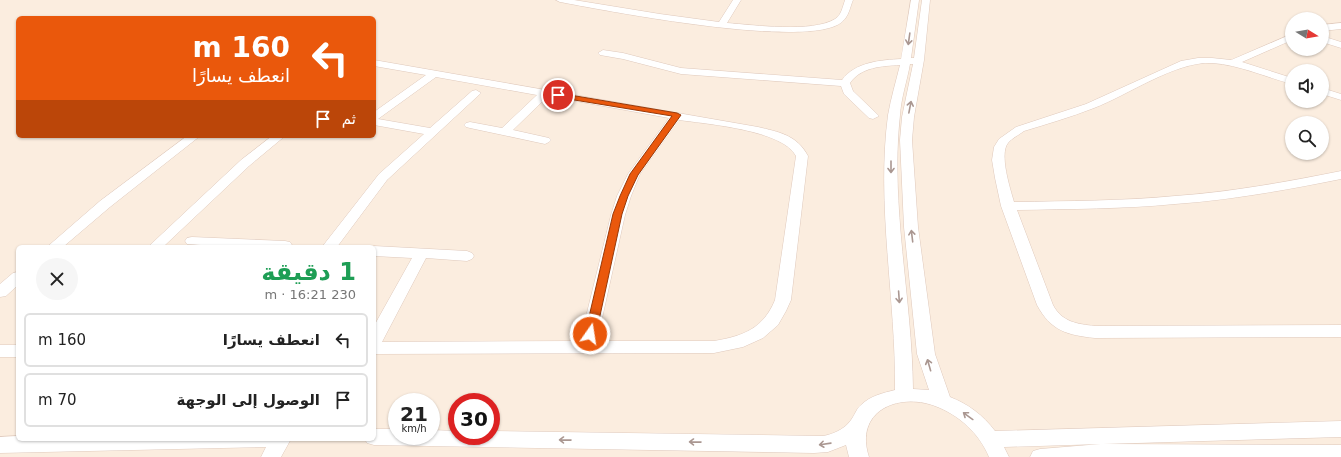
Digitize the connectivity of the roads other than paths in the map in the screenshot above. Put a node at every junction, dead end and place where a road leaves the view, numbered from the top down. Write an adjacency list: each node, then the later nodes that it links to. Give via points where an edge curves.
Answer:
1 (560, 0): 6 (street)
2 (737, 0): 6 (street)
3 (849, 0): 6 (street, via 838,21 821,27 780,29)
4 (915, 0): 13 (street, one-way to 13)
5 (926, 0): 13 (street)
6 (722, 24)
7 (1341, 26): 8 (street)
8 (1329, 27)
9 (1285, 40): 15 (street)
10 (1329, 41): 11 (street)
11 (1341, 45)
12 (603, 53): 18 (street, via 624,55 666,69 681,71)
13 (913, 61): 18 (street, via 867,67 855,71); 52 (street, one-way to 52, via 894,114 891,166); 53 (street, one-way to 13, via 926,354 910,227 906,140)
14 (376, 63): 16 (street)
15 (1233, 63): 17 (street); 34 (street, via 1213,60 1184,63 1090,106 1010,134 999,148 998,156)
16 (435, 73): 20 (street); 24 (street)
17 (1285, 79)
18 (845, 83): 25 (street, via 848,92)
19 (476, 93): 28 (street)
20 (545, 93): 23 (street); 29 (street)
21 (1329, 93): 22 (street)
22 (1341, 97)
23 (677, 115): 49 (street, via 634,174 624,196); 49 (street, via 777,135 798,148 802,156 796,209 779,314 754,336 735,344 714,347)
24 (376, 116)
25 (873, 116)
26 (376, 122): 28 (street)
27 (470, 125): 29 (street)
28 (432, 132): 40 (street, via 383,177)
29 (505, 132): 32 (street)
30 (191, 138): 36 (street)
31 (276, 138): 37 (street, via 245,163)
32 (545, 140)
33 (1341, 175): 34 (street, via 1282,187 1198,198 1106,204)
34 (1008, 206): 46 (street, via 1050,316 1074,330)
35 (192, 241): 38 (street)
36 (56, 245)
37 (157, 245)
38 (239, 245): 39 (street)
39 (284, 245)
40 (331, 245)
41 (376, 251): 42 (street)
42 (421, 254): 43 (street); 47 (street)
43 (467, 256)
44 (16, 279): 45 (street)
45 (0, 292)
46 (1341, 331)
47 (376, 337)
48 (376, 348): 49 (street)
49 (587, 348)
50 (0, 351): 51 (street)
51 (16, 351)
52 (904, 395): 53 (street); 54 (street, via 880,401 870,408)
53 (943, 402): 57 (street, one-way to 53, via 970,417)
54 (858, 426): 56 (street, one-way to 56, via 840,440 814,446); 65 (street, via 856,438)
55 (1341, 429): 57 (street)
56 (376, 437)
57 (991, 439): 66 (street)
58 (212, 441): 60 (street)
59 (280, 441): 64 (street)
60 (3, 448)
61 (1341, 453): 63 (street)
62 (1103, 454): 63 (street); 67 (street)
63 (1130, 455)
64 (271, 457)
65 (859, 457)
66 (999, 457)
67 (1040, 457)

